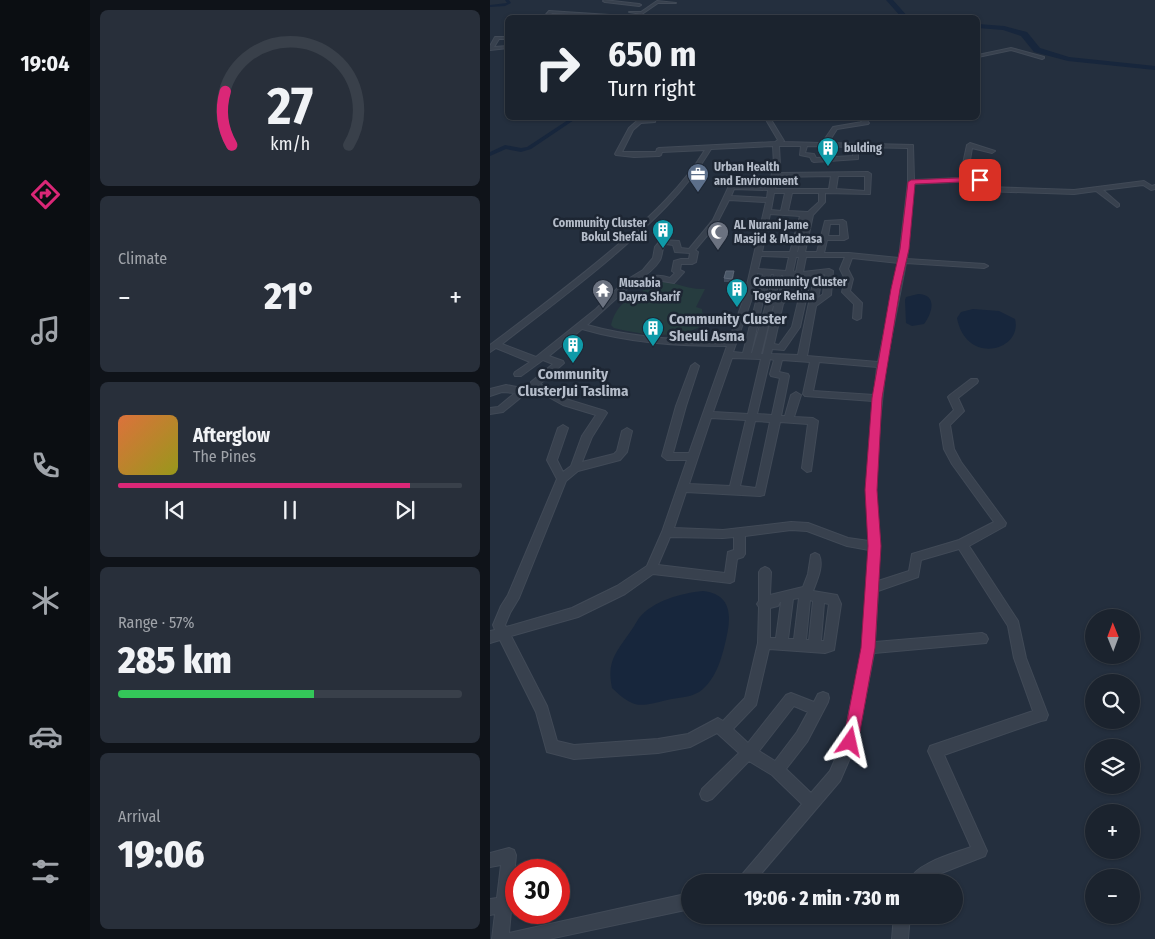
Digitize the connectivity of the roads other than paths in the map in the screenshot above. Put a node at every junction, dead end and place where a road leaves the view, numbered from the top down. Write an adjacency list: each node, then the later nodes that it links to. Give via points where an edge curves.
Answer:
1 (648, 0): 4 (street)
2 (605, 1): 4 (street)
3 (674, 3): 6 (street, via 657,2 642,13)
4 (639, 5): 6 (street)
5 (548, 15): 6 (street, via 551,12)
6 (627, 15)
7 (505, 38): 9 (street, via 497,38)
8 (505, 47): 9 (street)
9 (491, 49)
10 (980, 55): 11 (street, via 1008,48)
11 (1042, 58)
12 (640, 120): 21 (street, via 618,154 659,154 659,150)
13 (640, 120): 14 (street)
14 (653, 120)
15 (767, 120): 17 (street, via 781,141)
16 (864, 120): 19 (street, via 866,123 835,128)
17 (776, 144): 18 (street); 21 (street); 25 (street)
18 (804, 144): 19 (street); 23 (street, via 802,154 812,155 813,160)
19 (824, 144): 20 (street)
20 (855, 144): 23 (street, via 857,158); 27 (street, via 911,146)
21 (709, 148): 63 (street, via 688,180 608,258)
22 (992, 151): 26 (street, via 970,145)
23 (838, 159): 24 (street)
24 (837, 174): 25 (street); 32 (street); 32 (street, via 868,174 868,193)
25 (774, 175): 33 (street)
26 (963, 180): 27 (street); 29 (street, via 980,180 986,189)
27 (911, 182): 46 (street)
28 (1155, 187): 29 (street, via 1144,183)
29 (1097, 190): 35 (street)
30 (789, 191): 31 (street); 33 (street); 37 (street)
31 (822, 191): 32 (street); 38 (street, via 822,202)
32 (832, 191)
33 (771, 193): 34 (street); 34 (street, via 731,187); 36 (street)
34 (727, 198): 40 (street, via 710,228)
35 (1117, 205)
36 (766, 212): 37 (street); 41 (street)
37 (784, 213): 38 (street)
38 (807, 214): 42 (street); 43 (street)
39 (824, 238): 44 (street)
40 (691, 251): 53 (street, via 678,250 676,243 664,242 646,272); 53 (street, via 694,252 692,262 677,263 676,271 680,272 672,281 655,277 643,286)
41 (757, 254): 42 (street); 48 (street)
42 (792, 254): 43 (street); 50 (street)
43 (802, 255): 44 (street); 51 (street)
44 (820, 255): 45 (street)
45 (849, 256): 46 (street); 59 (street, via 844,269 849,279 846,292 858,302)
46 (903, 261): 47 (street); 72 (street)
47 (984, 266)
48 (754, 270): 49 (street); 61 (street)
49 (768, 271): 50 (street); 55 (street)
50 (785, 272): 51 (street); 56 (street)
51 (799, 274): 52 (street)
52 (808, 275): 57 (street); 58 (street, via 829,271 827,295)
53 (628, 283): 60 (street)
54 (818, 283): 58 (street)
55 (760, 298): 56 (street); 65 (street)
56 (776, 301): 57 (street); 62 (street); 66 (street)
57 (801, 303): 62 (street, via 796,327 781,348)
58 (812, 305): 68 (street)
59 (857, 318)
60 (582, 326): 61 (street, via 646,341); 69 (street)
61 (733, 343): 64 (street)
62 (769, 346): 66 (street)
63 (493, 347): 69 (street)
64 (729, 355): 65 (street); 81 (street)
65 (746, 356): 66 (street)
66 (761, 356): 67 (street); 82 (street)
67 (779, 357): 68 (street); 83 (street, via 774,374 785,376)
68 (802, 358): 70 (street)
69 (540, 359): 73 (street); 75 (street, via 560,363 534,384)
70 (815, 359): 72 (street); 79 (street, via 808,394)
71 (695, 366): 87 (street, via 667,456)
72 (882, 366): 79 (street)
73 (518, 374)
74 (974, 381): 95 (street, via 953,396 959,411 945,424 949,449 1001,523)
75 (537, 386): 76 (street); 88 (street, via 549,396 602,413 587,436)
76 (522, 392): 77 (street, via 516,388 499,388); 80 (street, via 500,410)
77 (490, 394)
78 (796, 395): 84 (street)
79 (877, 398): 96 (street, via 871,490)
80 (490, 411)
81 (708, 415): 82 (street); 87 (street)
82 (751, 419): 83 (street); 92 (street)
83 (777, 420): 84 (street); 92 (street, via 760,492)
84 (788, 420): 89 (street, via 814,418)
85 (563, 428): 90 (street, via 552,460)
86 (627, 431): 88 (street, via 622,452 617,458)
87 (693, 457): 91 (street)
88 (575, 468): 90 (street)
89 (807, 468)
90 (562, 479): 104 (street)
91 (682, 488): 92 (street); 93 (street)
92 (734, 490)
93 (667, 532): 94 (street); 98 (street)
94 (740, 532): 96 (street, via 808,527 847,542); 98 (street, via 738,554 732,555 730,578)
95 (962, 544): 100 (street, via 916,557 914,574); 117 (street, via 1014,625 1020,658 1041,714 935,751 980,852)
96 (874, 546): 100 (street)
97 (815, 558): 102 (street)
98 (651, 569): 104 (street, via 621,590 574,613)
99 (764, 572): 103 (street)
100 (872, 588): 109 (street)
101 (788, 595): 102 (street); 103 (street); 107 (street)
102 (811, 595): 108 (street); 108 (street, via 834,599 830,646)
103 (763, 604): 106 (street)
104 (496, 635): 110 (street, via 542,711 552,747 574,752 648,747 690,740 716,726)
105 (982, 639): 109 (street)
106 (764, 643): 107 (street); 110 (street, via 751,701)
107 (780, 644): 108 (street)
108 (800, 645)
109 (868, 648): 114 (street, via 850,742 835,776)
110 (724, 729): 111 (street)
111 (750, 753): 112 (street); 112 (street, via 791,699 820,703 802,737); 113 (street)
112 (776, 770): 114 (street)
113 (707, 794)
114 (811, 803): 116 (street)
115 (490, 860): 119 (street, via 509,856)
116 (752, 874)
117 (925, 874)
118 (681, 903): 122 (street)
119 (497, 905): 121 (street)
120 (901, 924): 123 (street)
121 (500, 939)
122 (512, 939)
123 (900, 939)

